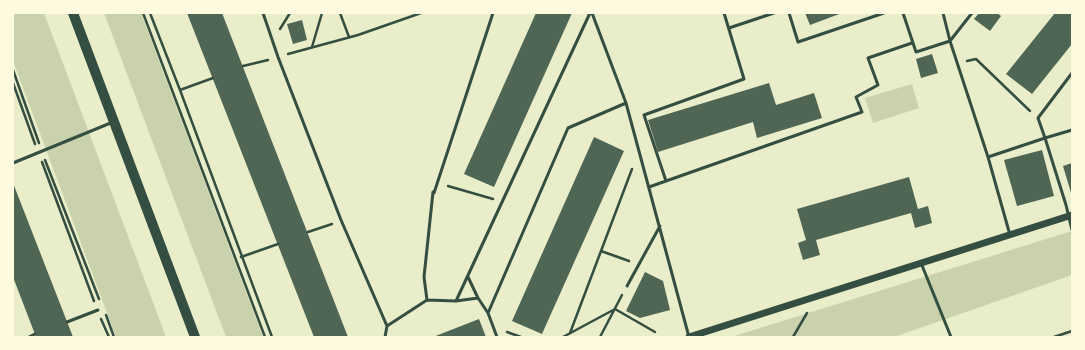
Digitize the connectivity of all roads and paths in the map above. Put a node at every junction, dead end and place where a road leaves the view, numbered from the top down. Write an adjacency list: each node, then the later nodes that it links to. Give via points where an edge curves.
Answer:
1 (73, 13): 34 (main road)
2 (143, 13): 77 (path)
3 (150, 13): 31 (path)
4 (263, 13): 20 (lane)
5 (290, 13): 20 (path)
6 (322, 13): 23 (path)
7 (340, 13): 19 (path)
8 (420, 13): 19 (path)
9 (493, 13): 42 (lane)
10 (591, 13): 32 (lane); 44 (lane)
11 (724, 13): 18 (lane)
12 (774, 13): 18 (lane)
13 (789, 13): 14 (lane, via 798,42)
14 (884, 13)
15 (903, 13): 22 (lane)
16 (943, 13): 21 (lane)
17 (972, 13): 21 (lane)
18 (729, 28): 41 (lane, via 744,79 644,115)
19 (349, 37): 23 (path)
20 (272, 41): 24 (lane)
21 (950, 41): 22 (lane, via 916,52); 39 (lane)
22 (912, 42): 41 (lane, via 868,58 878,85 856,97 862,112)
23 (312, 48): 24 (path)
24 (278, 57): 26 (path); 46 (lane)
25 (976, 59): 33 (path)
26 (243, 66)
27 (13, 70): 38 (path)
28 (1072, 73): 33 (lane)
29 (213, 78): 31 (path)
30 (13, 83): 38 (path)
31 (180, 90): 53 (path)
32 (626, 104): 37 (lane); 66 (lane, via 568,128)
33 (1038, 118): 36 (lane)
34 (115, 121): 38 (lane); 76 (main road)
35 (1072, 130): 36 (lane)
36 (1045, 138): 39 (lane); 45 (lane)
37 (639, 151): 43 (lane); 52 (path)
38 (40, 152): 40 (lane); 60 (path); 65 (path)
39 (988, 157): 50 (lane)
40 (13, 163)
41 (666, 181): 43 (lane)
42 (437, 183): 44 (path); 59 (lane, via 433,192 424,277)
43 (649, 187): 47 (lane)
44 (503, 202): 56 (lane)
45 (1070, 215): 48 (lane); 50 (street)
46 (341, 220): 49 (path); 68 (lane)
47 (660, 226): 55 (lane); 83 (lane)
48 (1072, 230)
49 (308, 232)
50 (1010, 235): 54 (street)
51 (278, 244): 53 (path)
52 (601, 251): 55 (path); 71 (path)
53 (241, 257): 78 (path)
54 (921, 263): 83 (street); 85 (lane)
55 (639, 264): 57 (lane)
56 (468, 277): 58 (lane); 61 (lane)
57 (627, 286): 64 (path)
58 (478, 298): 61 (lane); 66 (lane)
59 (427, 300): 61 (lane); 68 (lane)
60 (100, 301)
61 (456, 301)
62 (103, 308): 75 (path)
63 (810, 308): 84 (path)
64 (615, 309): 70 (path); 71 (path); 82 (path)
65 (98, 310): 67 (lane); 74 (path)
66 (488, 313): 80 (lane)
67 (67, 322)
68 (387, 326): 79 (lane)
69 (1072, 331): 86 (path)
70 (655, 332)
71 (570, 333): 81 (path)
72 (35, 334): 73 (lane)
73 (29, 337)
74 (109, 337)
75 (114, 337)
76 (196, 337)
77 (264, 337)
78 (272, 337)
79 (384, 337)
80 (497, 337)
81 (563, 337)
82 (600, 337)
83 (689, 337)
84 (793, 337)
85 (951, 337)
86 (1054, 337)

